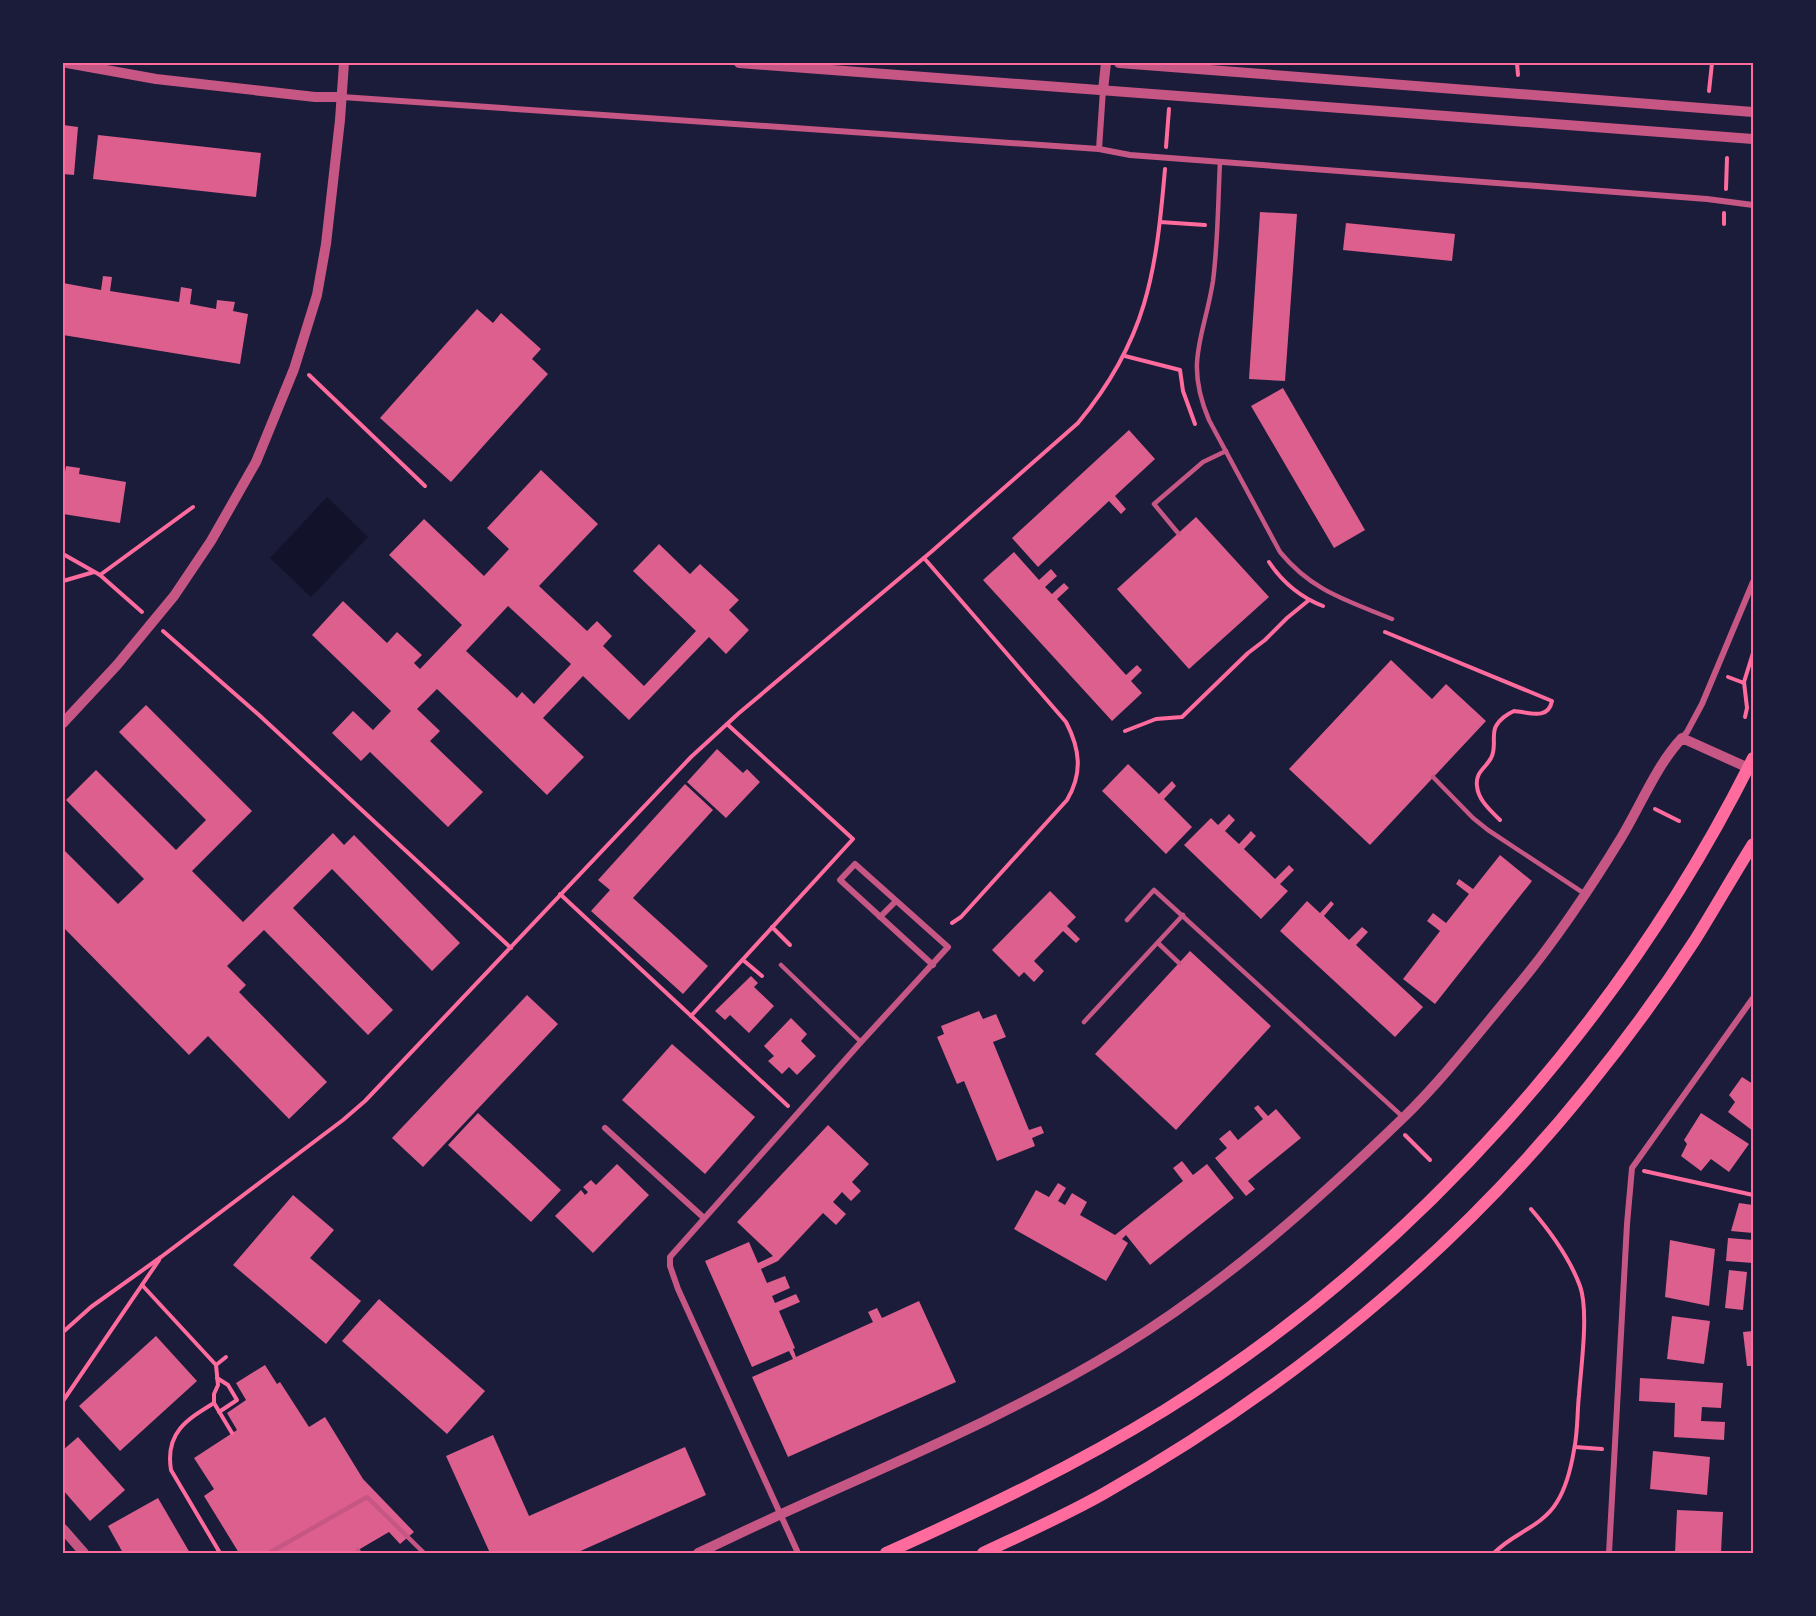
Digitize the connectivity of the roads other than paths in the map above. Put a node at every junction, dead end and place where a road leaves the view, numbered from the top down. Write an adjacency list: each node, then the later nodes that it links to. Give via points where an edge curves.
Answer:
1 (68, 63): 7 (street, via 156,79)
2 (344, 63): 7 (street)
3 (739, 63): 6 (street)
4 (1106, 63): 6 (street)
5 (1119, 63): 8 (street)
6 (1103, 90): 9 (street); 10 (street)
7 (342, 97): 10 (street); 17 (street, via 317,295 294,369 256,462 174,596)
8 (1753, 112)
9 (1753, 139)
10 (1099, 149): 11 (street)
11 (1220, 162): 12 (street, via 1707,199); 13 (lane, via 1212,282 1200,334 1196,377 1201,400)
12 (1753, 206)
13 (1226, 451): 14 (lane, via 1195,468 1154,504); 16 (lane, via 1280,552 1296,571 1320,588)
14 (1178, 533)
15 (1753, 582): 18 (street, via 1702,704)
16 (1392, 619)
17 (63, 723)
18 (1682, 738): 19 (street); 22 (street, via 1665,759)
19 (1751, 765): 44 (main road, via 1689,875 1576,1038 1489,1141 1381,1246 1277,1332 1168,1408 1038,1483)
20 (1433, 777): 22 (lane, via 1488,830)
21 (1753, 844): 45 (main road, via 1677,966 1587,1089 1498,1189 1414,1270 1311,1356 1202,1434 1101,1495)
22 (1585, 894): 34 (street, via 1520,984)
23 (896, 900): 25 (street); 25 (street, via 855,864 840,880); 29 (street, via 948,947)
24 (1183, 915): 26 (lane, via 1154,890); 27 (lane); 34 (lane)
25 (880, 917): 29 (street)
26 (1127, 920)
27 (1158, 943): 28 (lane); 32 (lane)
28 (1179, 963)
29 (933, 964): 33 (street)
30 (781, 965): 33 (lane)
31 (1753, 998): 46 (street, via 1632,1168)
32 (1084, 1022)
33 (861, 1042): 36 (street)
34 (1399, 1121): 37 (street, via 1278,1233 1120,1348 988,1421)
35 (605, 1128): 36 (street)
36 (704, 1218): 37 (street, via 670,1257 670,1266)
37 (781, 1515): 42 (street); 43 (street)
38 (63, 1529): 39 (street)
39 (84, 1553)
40 (269, 1553): 41 (lane, via 367,1497)
41 (424, 1553)
42 (698, 1553)
43 (798, 1553)
44 (886, 1553)
45 (983, 1553)
46 (1609, 1553)

